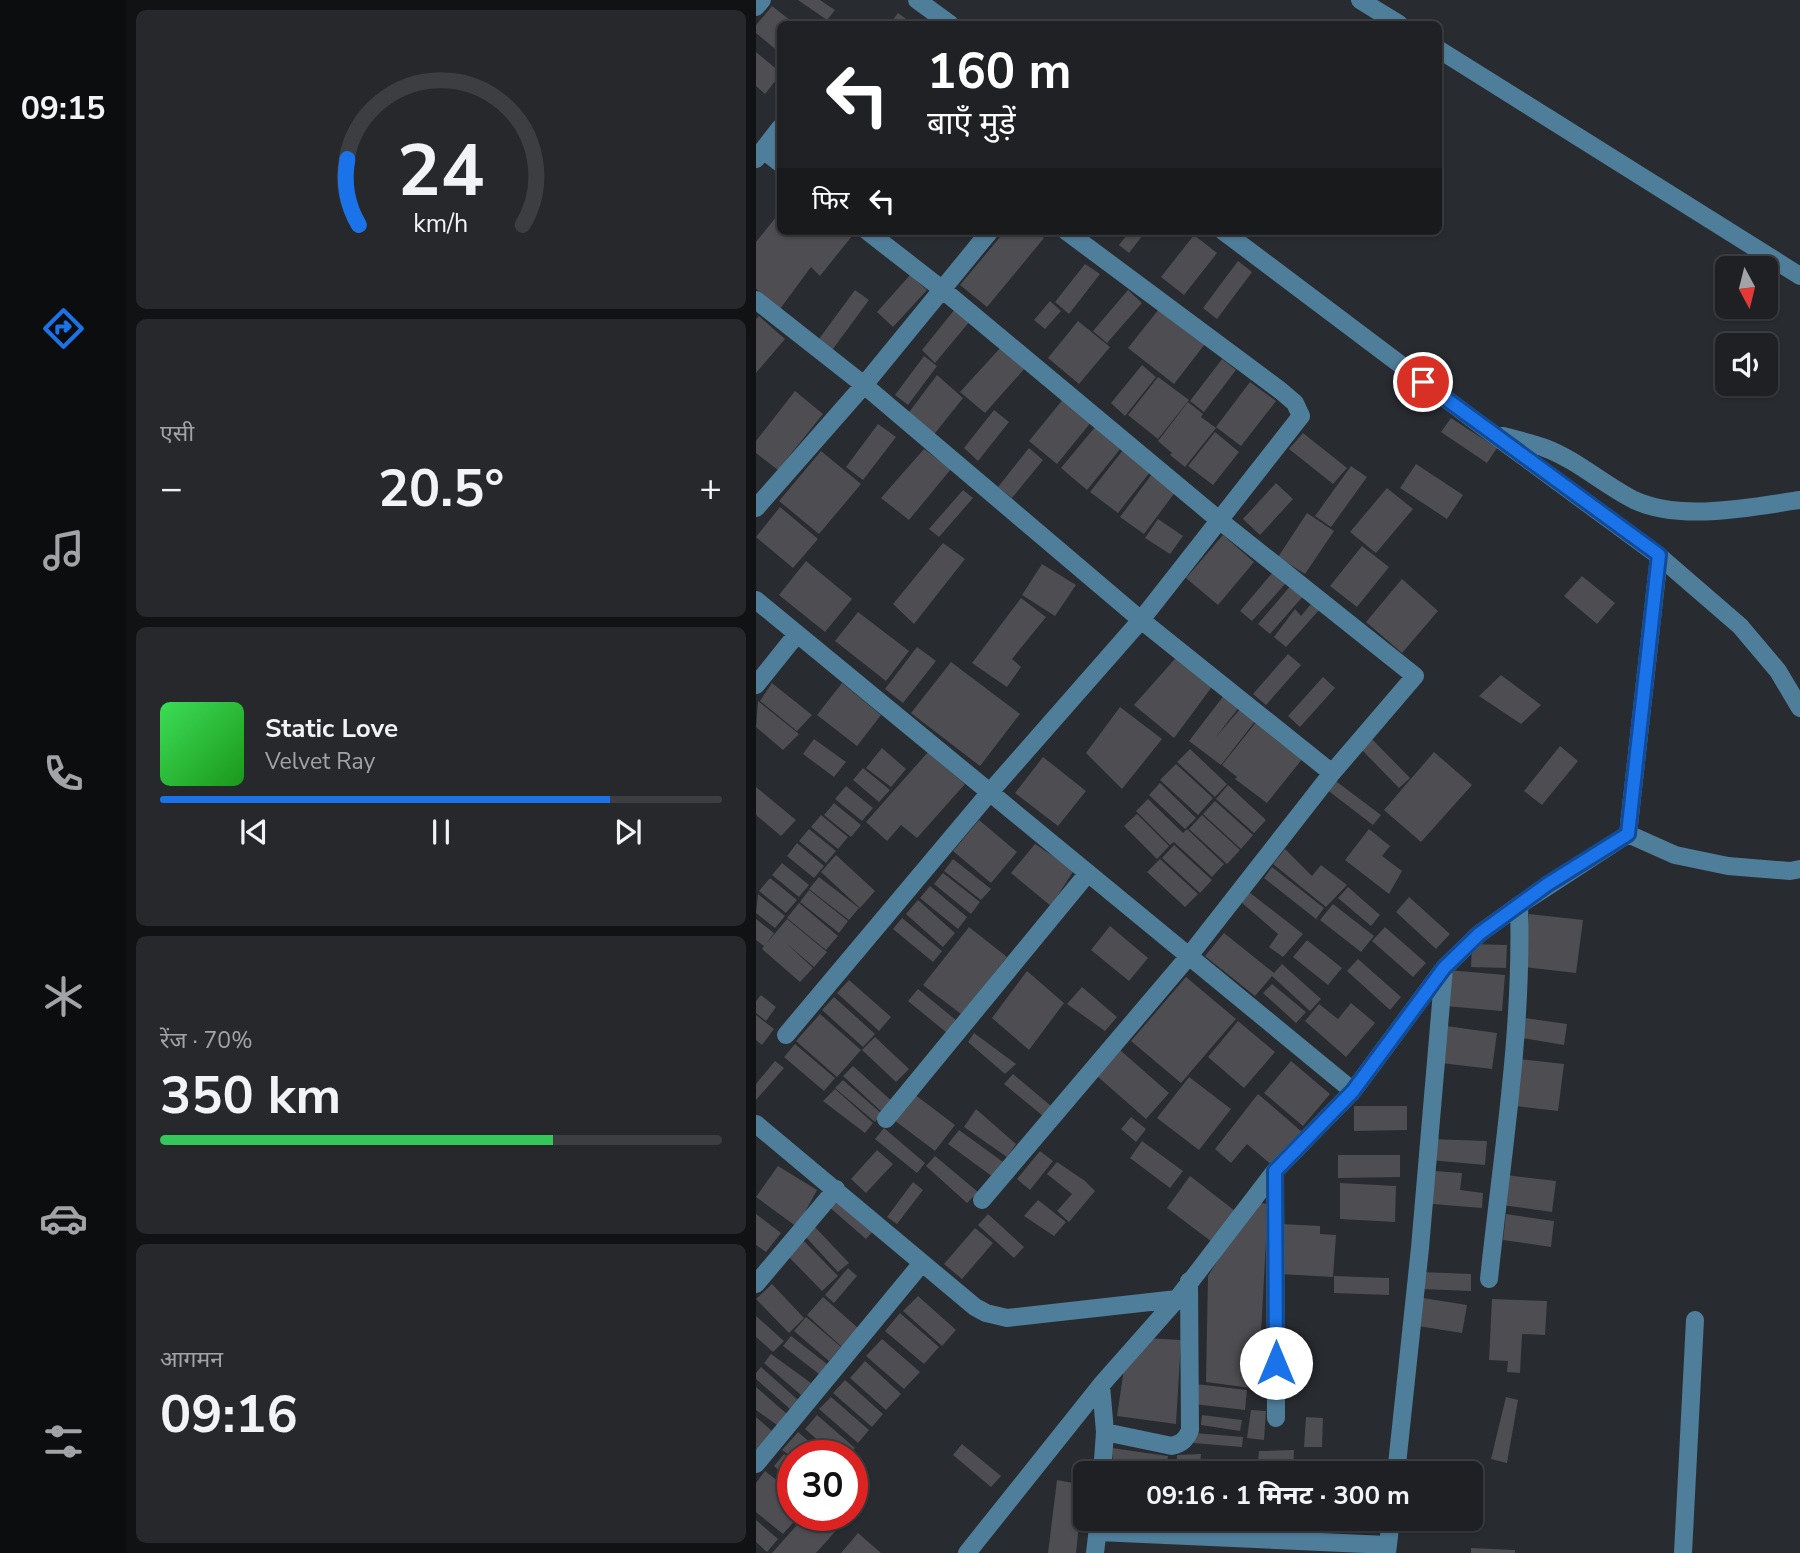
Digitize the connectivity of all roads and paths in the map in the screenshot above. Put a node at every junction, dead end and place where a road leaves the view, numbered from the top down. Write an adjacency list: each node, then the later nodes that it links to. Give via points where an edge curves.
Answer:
1 (762, 0): 4 (street)
2 (917, 0): 5 (street)
3 (1360, 0): 6 (street)
4 (756, 8)
5 (946, 21)
6 (1394, 21)
7 (1442, 53): 15 (street)
8 (777, 132): 9 (street)
9 (760, 154): 10 (street)
10 (777, 162)
11 (872, 235): 16 (street)
12 (987, 235): 16 (street)
13 (1071, 235): 22 (street, via 1295,403 1301,416)
14 (1228, 235): 19 (street)
15 (1800, 276)
16 (943, 290): 18 (street); 22 (street)
17 (756, 300): 18 (street)
18 (864, 385): 21 (street); 25 (street)
19 (1490, 432): 20 (street, via 1546,449 1635,500 1667,509 1719,510); 23 (street)
20 (1800, 500)
21 (756, 508)
22 (1219, 520): 25 (street); 29 (street, via 1415,676)
23 (1659, 555): 28 (street, via 1740,626 1778,671); 31 (street)
24 (756, 600): 26 (street)
25 (1141, 620): 29 (street); 30 (street)
26 (797, 634): 27 (street); 30 (street)
27 (756, 685)
28 (1800, 708)
29 (1332, 773): 35 (street)
30 (990, 792): 33 (street); 37 (street)
31 (1628, 834): 32 (street, via 1675,855 1728,866); 34 (street)
32 (1800, 869)
33 (1088, 873): 35 (street); 39 (street)
34 (1519, 905): 36 (street, via 1479,934); 45 (street, via 1514,1046)
35 (1189, 956): 38 (street); 43 (street)
36 (1444, 968): 38 (street); 54 (street)
37 (786, 1035)
38 (1353, 1091): 41 (street)
39 (886, 1119)
40 (756, 1124): 42 (street)
41 (1275, 1171): 46 (street); 51 (street)
42 (836, 1189): 44 (street); 47 (street)
43 (982, 1200)
44 (922, 1263): 48 (street, via 975,1307 1007,1318); 55 (street)
45 (1489, 1279)
46 (1189, 1281): 48 (street); 52 (street, via 1187,1438 1171,1446)
47 (756, 1284)
48 (1177, 1300): 50 (street)
49 (1695, 1320): 62 (street)
50 (1101, 1385): 52 (street); 60 (street)
51 (1276, 1418)
52 (1105, 1432): 53 (street)
53 (1103, 1461)
54 (1397, 1461)
55 (756, 1464)
56 (1098, 1531): 61 (street)
57 (1170, 1531): 59 (street)
58 (1390, 1531): 59 (street)
59 (1388, 1549)
60 (967, 1553)
61 (1096, 1553)
62 (1683, 1553)

